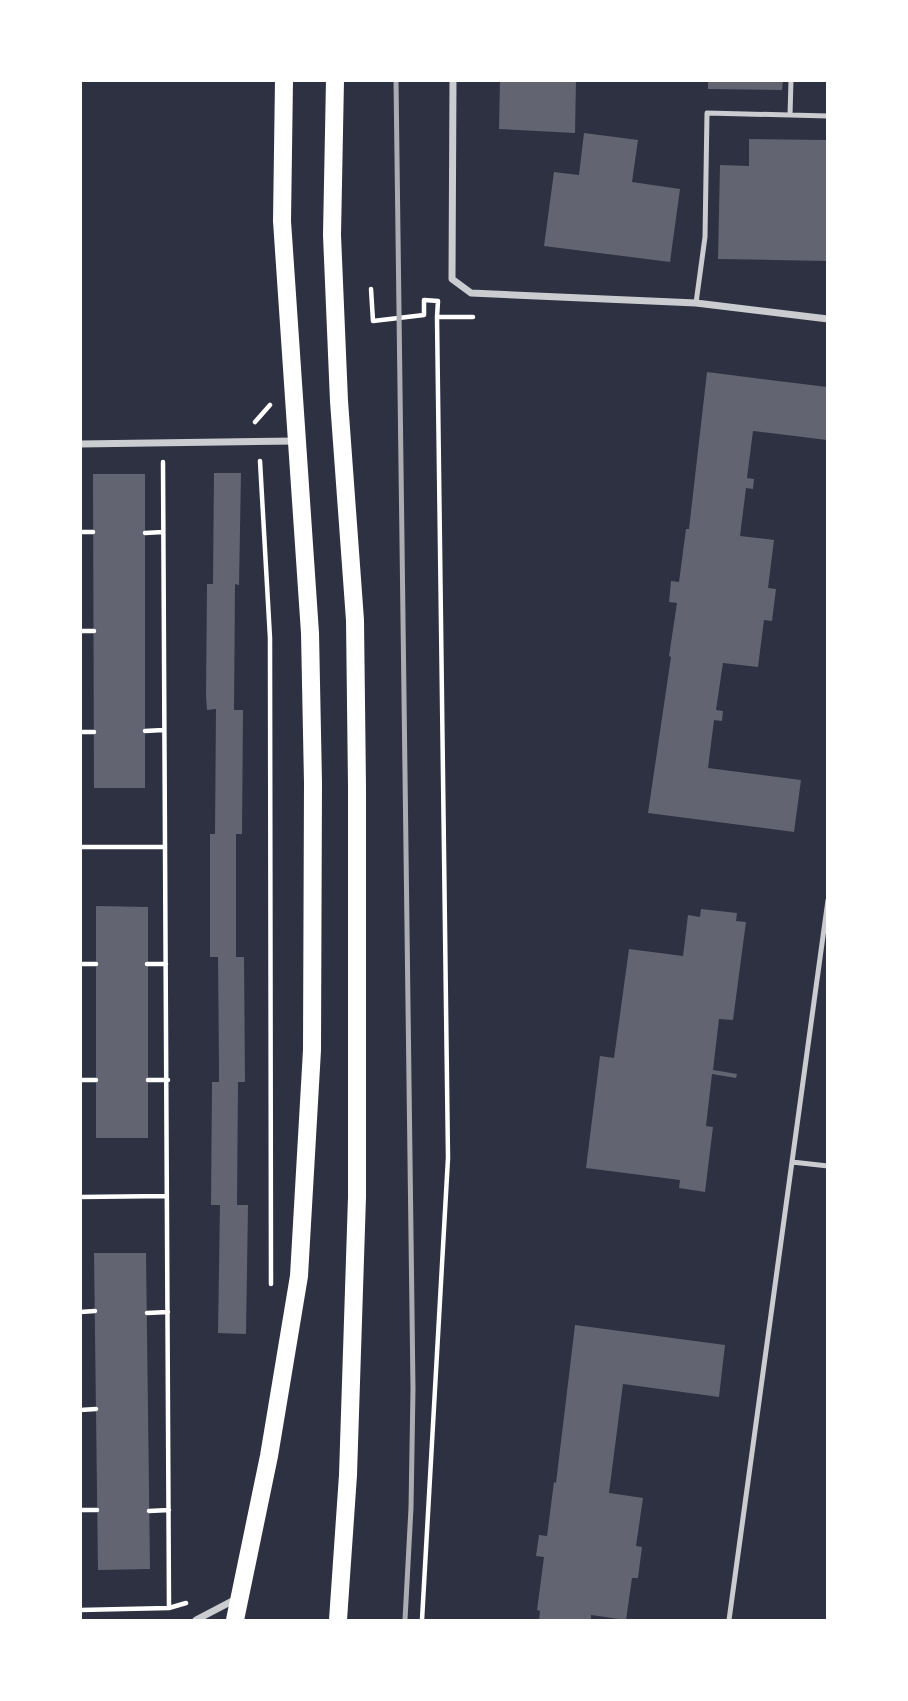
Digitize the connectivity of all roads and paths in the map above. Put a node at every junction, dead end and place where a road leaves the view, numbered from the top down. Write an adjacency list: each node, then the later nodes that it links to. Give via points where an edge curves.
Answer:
1 (284, 80): 12 (main road, via 282,221)
2 (335, 80): 58 (main road, via 332,248 355,620 357,786 357,1197)
3 (453, 80): 8 (street, via 452,279 471,293)
4 (791, 80): 5 (lane)
5 (790, 115): 6 (lane); 8 (lane, via 707,113 705,237)
6 (828, 116)
7 (371, 289): 9 (path, via 373,321 424,315 424,300 438,301)
8 (696, 303): 11 (street)
9 (437, 317): 10 (path); 59 (path, via 448,1158)
10 (473, 317)
11 (828, 319)
12 (297, 441): 13 (street); 52 (main road, via 310,633 312,1050 299,1276)
13 (80, 444)
14 (163, 454): 17 (path)
15 (261, 474): 41 (path, via 270,638)
16 (93, 532): 18 (path)
17 (163, 532): 19 (path); 22 (path)
18 (80, 533)
19 (145, 533)
20 (80, 631): 21 (path)
21 (94, 631)
22 (163, 730): 23 (path); 27 (path)
23 (145, 731)
24 (80, 732): 25 (path)
25 (94, 732)
26 (80, 847): 27 (path)
27 (164, 847): 32 (path)
28 (828, 900): 37 (lane)
29 (80, 964): 30 (path)
30 (96, 964)
31 (147, 964): 32 (path)
32 (166, 964): 36 (path)
33 (80, 1080): 34 (path)
34 (96, 1080)
35 (148, 1080): 36 (path)
36 (167, 1080): 39 (path)
37 (792, 1162): 38 (lane); 60 (lane)
38 (828, 1166)
39 (167, 1196): 40 (path); 44 (path)
40 (80, 1197)
41 (271, 1291)
42 (95, 1311): 43 (path)
43 (80, 1312)
44 (167, 1312): 45 (path); 50 (path)
45 (146, 1313)
46 (96, 1409): 47 (path)
47 (80, 1410)
48 (80, 1510): 49 (path)
49 (97, 1510)
50 (169, 1510): 51 (path); 54 (path)
51 (149, 1511)
52 (240, 1597): 56 (street); 57 (main road)
53 (188, 1602): 54 (path)
54 (169, 1608): 55 (path)
55 (80, 1610)
56 (196, 1620)
57 (235, 1620)
58 (338, 1620)
59 (422, 1620)
60 (729, 1620)

